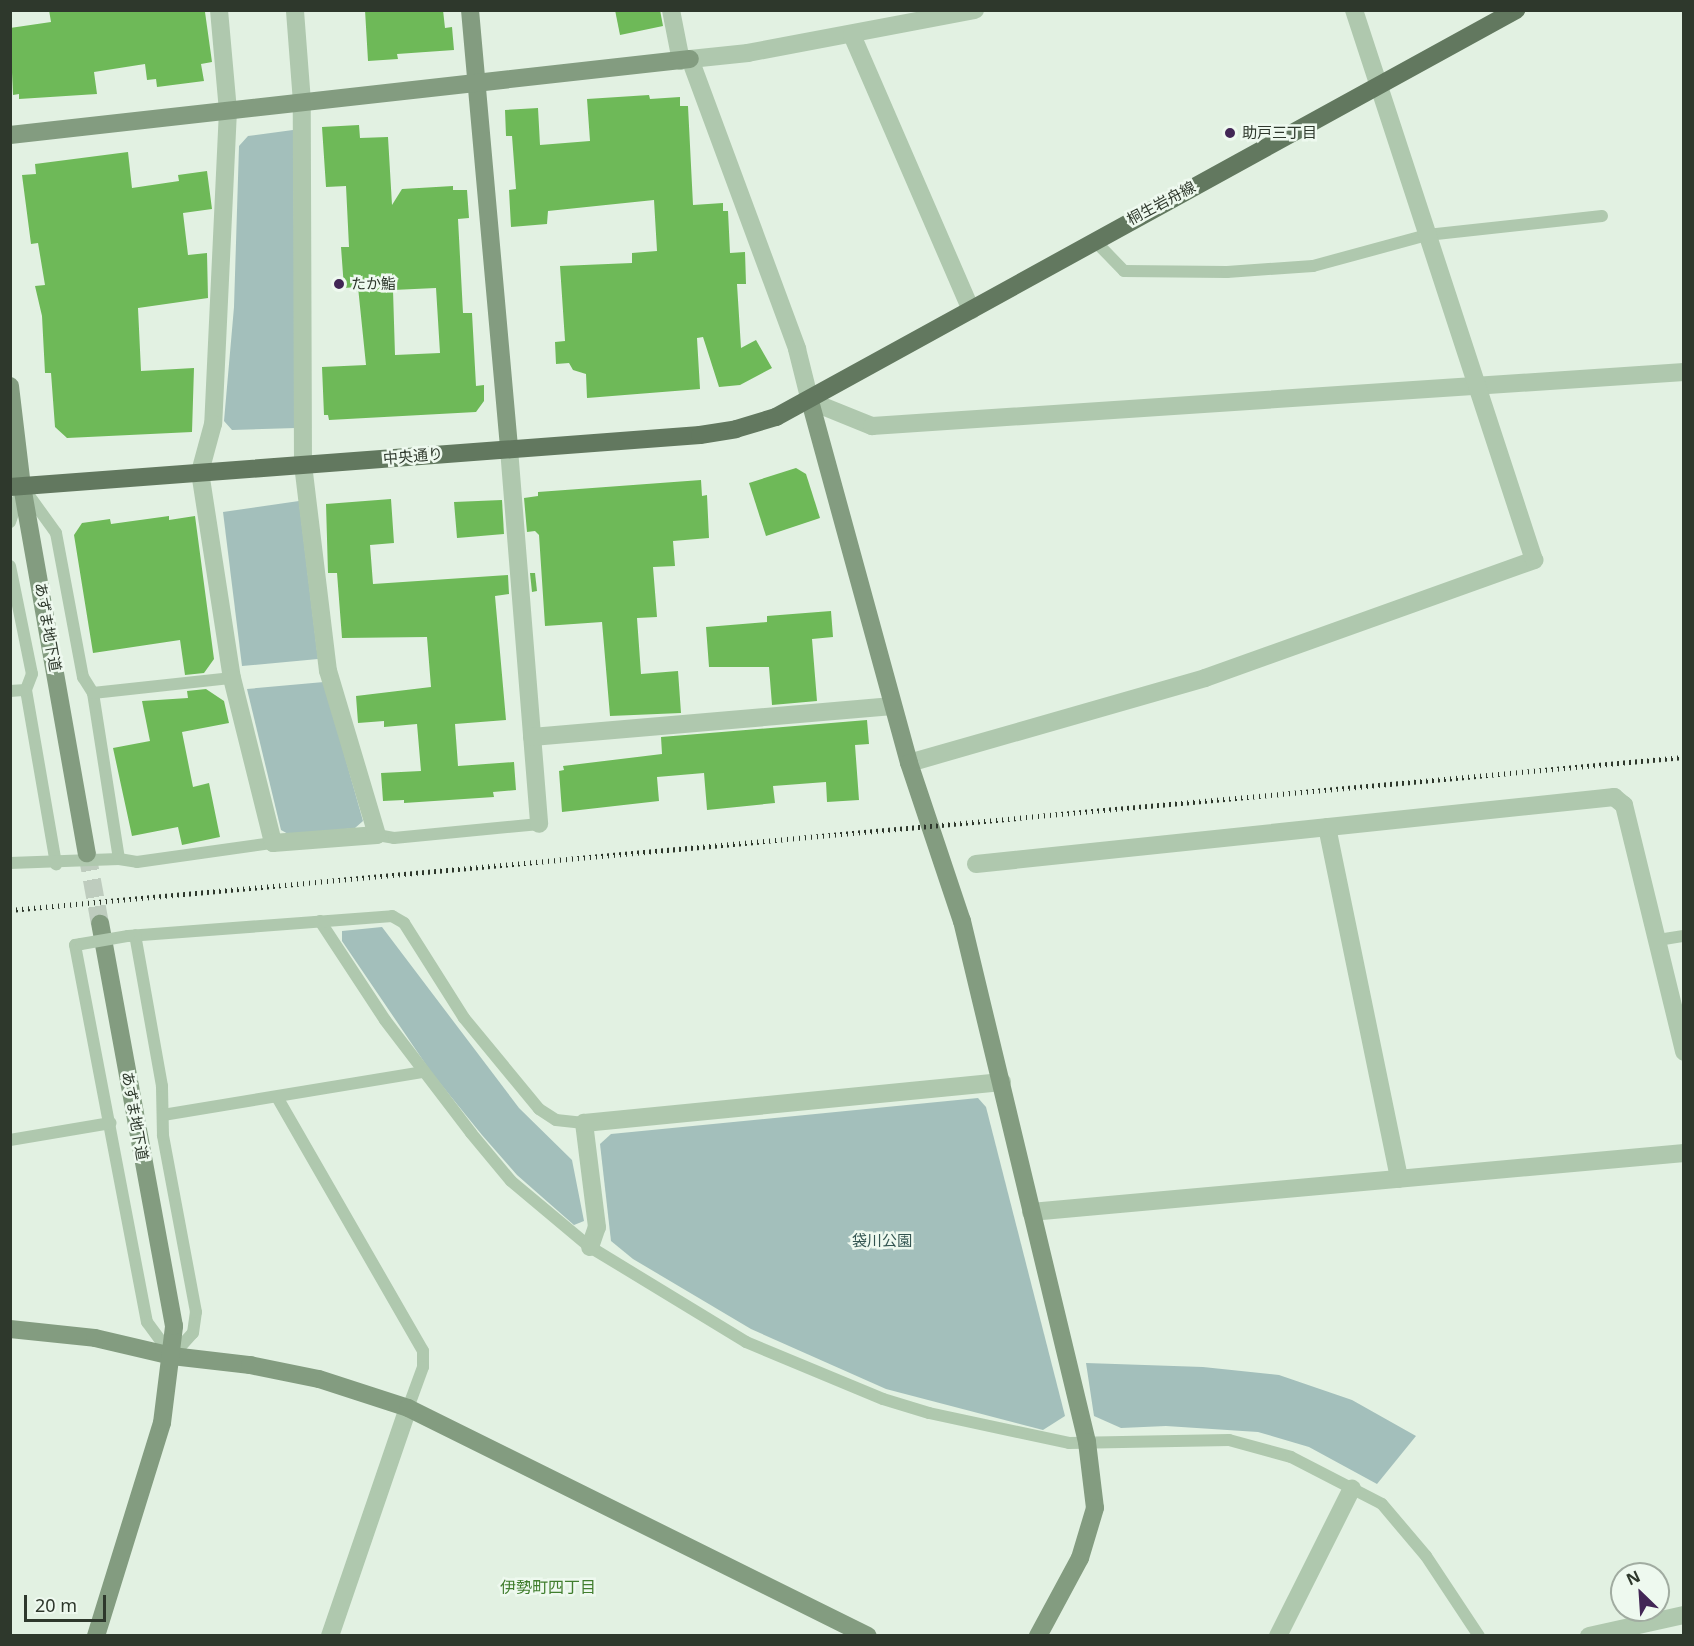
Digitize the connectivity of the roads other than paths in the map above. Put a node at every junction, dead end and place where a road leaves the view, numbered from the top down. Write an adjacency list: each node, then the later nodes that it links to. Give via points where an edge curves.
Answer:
1 (219, 10): 13 (street)
2 (295, 10): 12 (street)
3 (470, 10): 10 (street)
4 (671, 10): 9 (street)
5 (975, 10): 8 (street)
6 (1354, 10): 11 (street)
7 (1516, 10): 11 (main road, 桐生岩舟線)
8 (852, 35): 9 (street); 18 (street)
9 (686, 60): 10 (street); 22 (street, via 797,349)
10 (477, 84): 12 (street); 23 (street)
11 (1379, 85): 16 (street); 17 (main road, 桐生岩舟線)
12 (302, 102): 13 (street); 24 (street)
13 (228, 110): 14 (street); 25 (street, via 213,424)
14 (10, 135)
15 (1602, 216): 16 (lane)
16 (1427, 235): 17 (lane, via 1312,266 1227,272 1124,271); 21 (street)
17 (1094, 240): 18 (main road, 桐生岩舟線)
18 (971, 310): 22 (main road, 桐生岩舟線)
19 (1683, 372): 21 (street)
20 (10, 386): 26 (street, あずま地下道)
21 (1475, 388): 22 (street, via 872,426); 35 (street, via 1534,560 1205,678)
22 (810, 401): 23 (main road, 中央通り, via 736,429); 33 (street)
23 (509, 449): 24 (main road, 中央通り); 34 (street)
24 (303, 465): 25 (main road, 中央通り); 38 (street, via 328,671)
25 (200, 472): 26 (main road, 中央通り); 29 (street)
26 (16, 486): 27 (lane); 32 (lane, via 56,533 83,677); 40 (street, あずま地下道, via 34,544)
27 (10, 522)
28 (10, 566): 30 (lane, via 32,675)
29 (232, 678): 32 (lane); 39 (street)
30 (26, 690): 31 (lane); 43 (lane)
31 (10, 691)
32 (93, 693): 41 (lane)
33 (893, 706): 34 (street); 35 (street)
34 (532, 737): 36 (street)
35 (909, 764): 53 (street, via 962,921)
36 (539, 824): 38 (lane, via 394,838)
37 (1328, 826): 44 (street); 49 (street, via 1614,797 1624,804); 60 (street)
38 (377, 835): 39 (street)
39 (273, 843): 41 (lane, via 137,862)
40 (87, 853)
41 (119, 858): 43 (lane)
42 (10, 863): 43 (lane)
43 (56, 864)
44 (976, 864)
45 (320, 921): 47 (lane); 52 (lane); 57 (lane, via 392,916 404,923 464,1018 539,1109 556,1120)
46 (100, 924): 64 (street, あずま地下道, via 174,1326)
47 (131, 935): 55 (lane, via 162,1086); 56 (lane, bridge, via 75,945 104,1111)
48 (1683, 936): 49 (lane)
49 (1658, 940): 50 (street)
50 (1679, 1013): 51 (street)
51 (1683, 1052)
52 (423, 1072): 54 (lane); 62 (lane, via 511,1181)
53 (1002, 1082): 57 (street); 61 (street)
54 (277, 1097): 55 (lane); 65 (lane, via 423,1351 423,1367)
55 (163, 1115): 64 (lane, via 163,1135 196,1312 193,1333)
56 (111, 1123): 58 (lane); 64 (lane, via 147,1322)
57 (584, 1123): 62 (street, via 597,1227)
58 (10, 1140)
59 (1683, 1153): 60 (street)
60 (1399, 1179): 61 (street)
61 (1031, 1212): 66 (street)
62 (590, 1247): 66 (lane, via 746,1342 883,1399 1057,1441)
63 (10, 1329): 64 (street, via 95,1338)
64 (172, 1356): 65 (street, via 250,1365 319,1379); 69 (street, あずま地下道, via 162,1423)
65 (408, 1408): 70 (street); 71 (street)
66 (1087, 1442): 67 (lane, via 1229,1440 1292,1457); 72 (street, via 1095,1508 1080,1558)
67 (1352, 1488): 73 (street); 74 (lane, via 1382,1504 1426,1556)
68 (1683, 1615): 75 (street)
69 (96, 1635)
70 (334, 1635)
71 (868, 1635)
72 (1038, 1635)
73 (1278, 1635)
74 (1479, 1635)
75 (1589, 1635)

